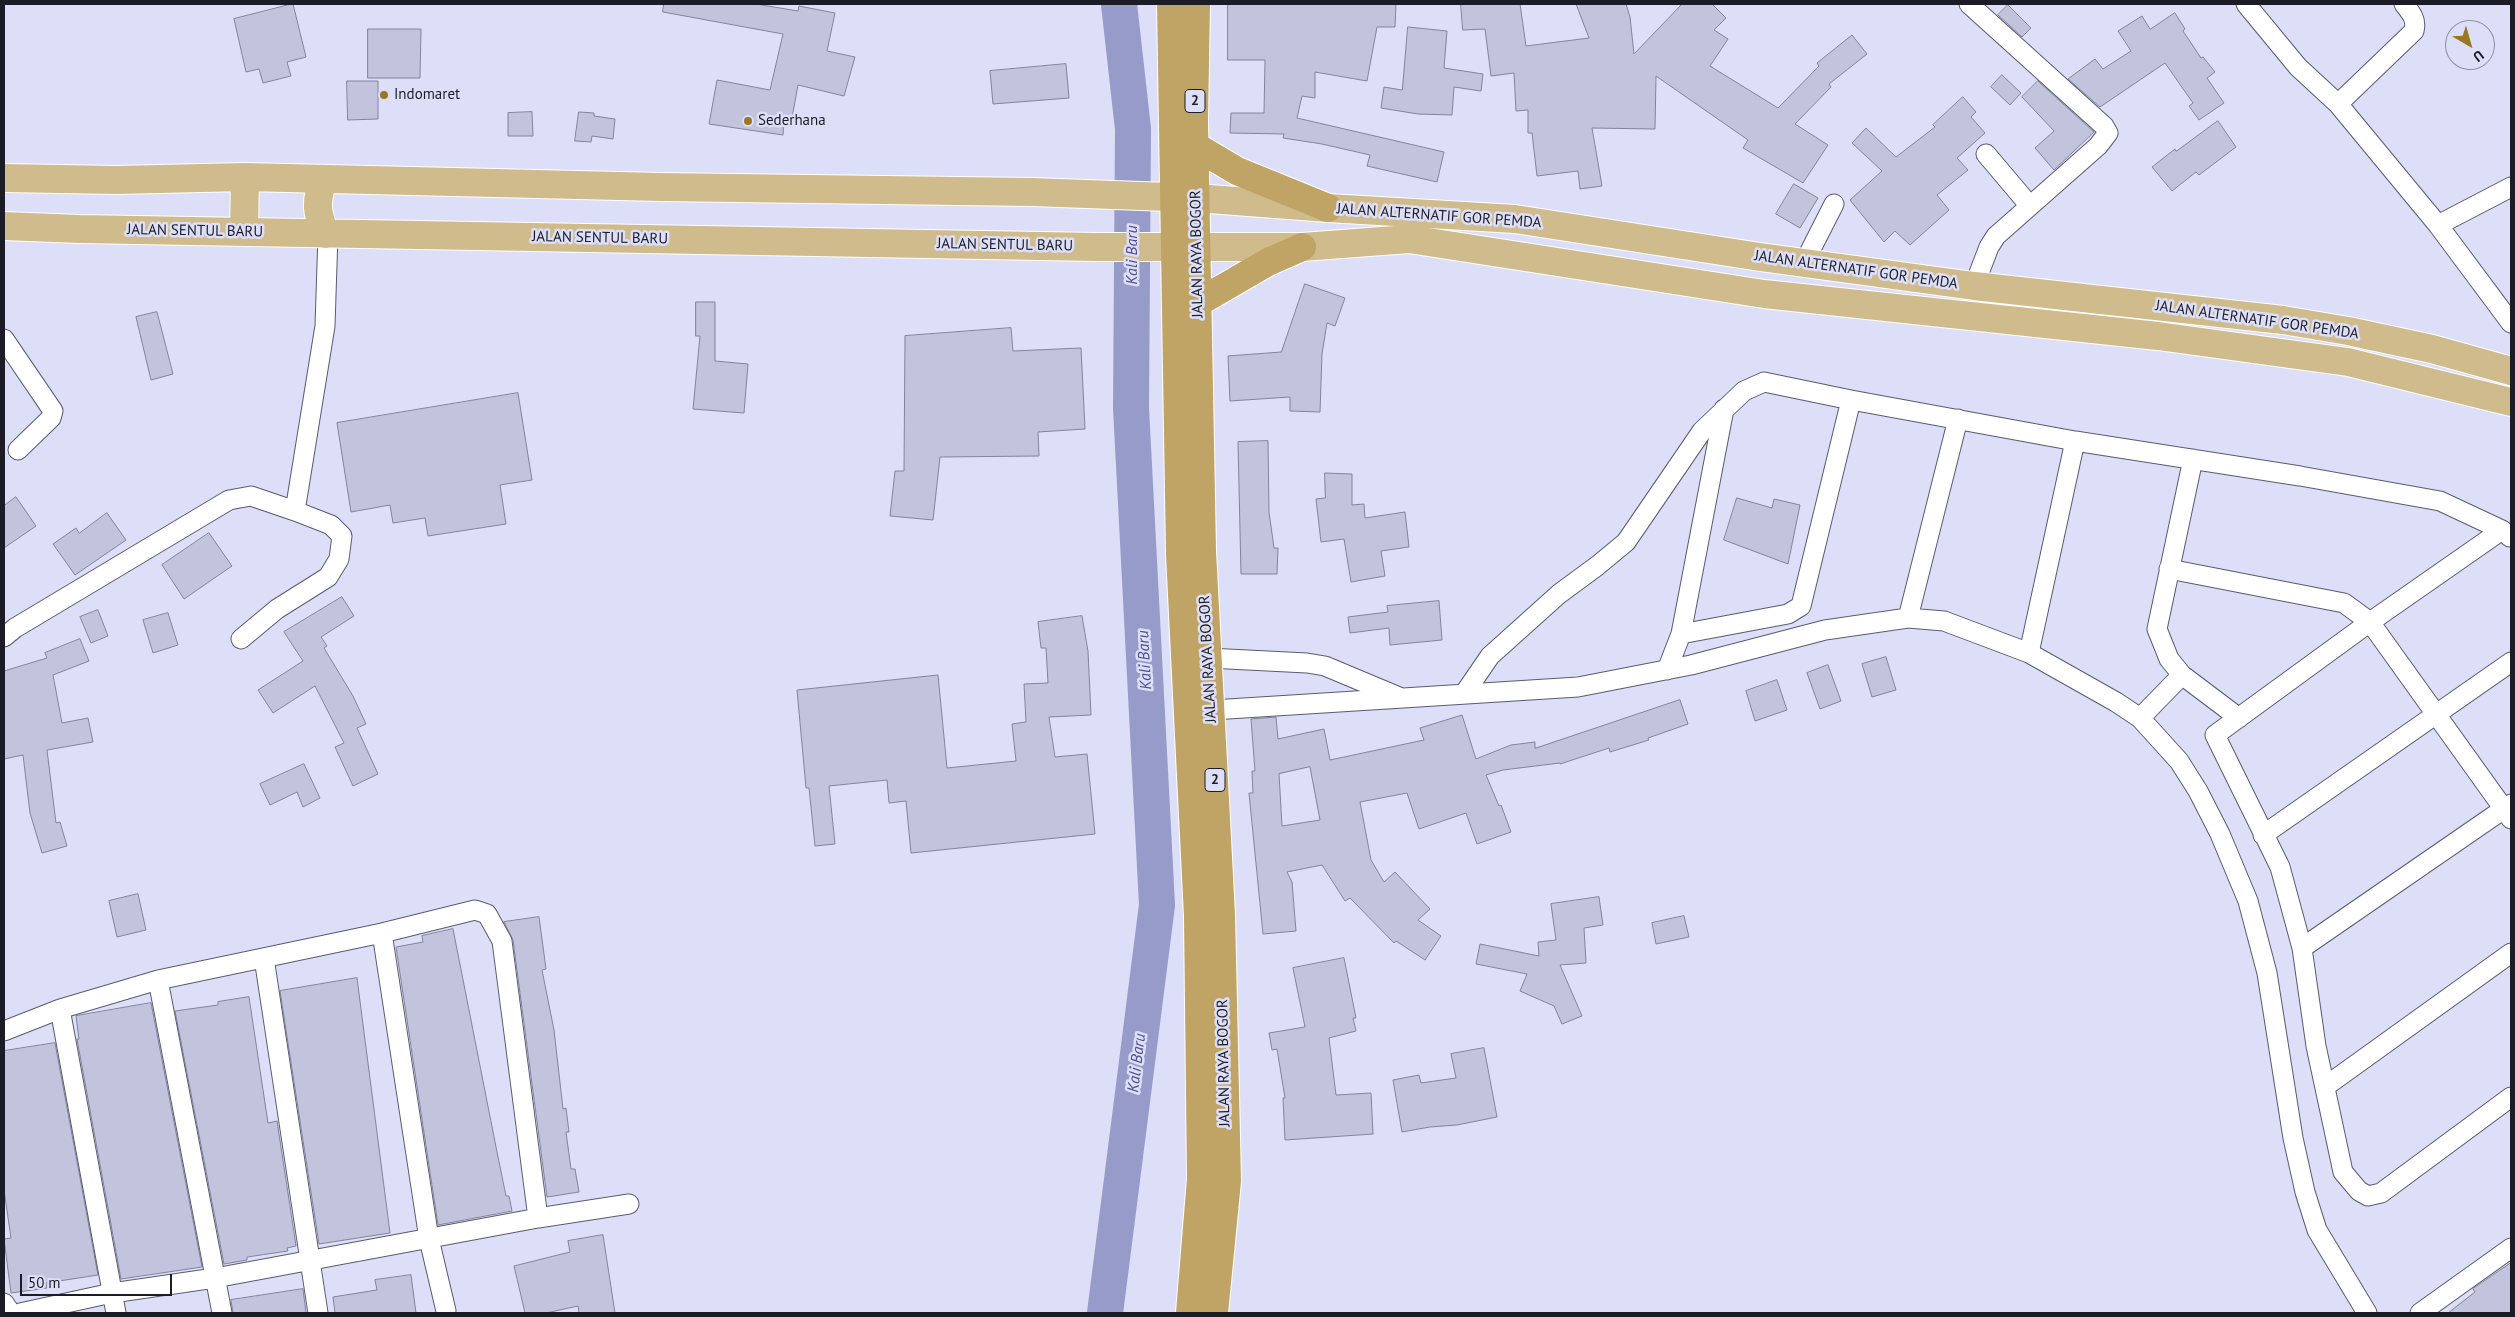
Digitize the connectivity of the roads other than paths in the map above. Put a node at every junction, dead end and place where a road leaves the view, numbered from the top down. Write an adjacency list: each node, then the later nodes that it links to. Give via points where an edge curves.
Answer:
1 (1171, 4): 13 (highway, JALAN RAYA BOGOR / 2)
2 (1196, 4): 7 (highway, JALAN RAYA BOGOR / 2)
3 (1969, 4): 15 (street, via 2107,129 2106,138)
4 (2246, 4): 6 (street, via 2298,67)
5 (2404, 4): 6 (street, via 2414,17 2414,31)
6 (2338, 104): 17 (street)
7 (1195, 146): 13 (highway, JALAN RAYA BOGOR / 2); 16 (highway, via 1237,172)
8 (1986, 154): 15 (street)
9 (4, 178): 10 (main road)
10 (245, 178): 11 (main road); 19 (main road)
11 (323, 180): 13 (main road); 20 (main road, via 317,197 318,214)
12 (2511, 187): 17 (street)
13 (1177, 197): 16 (main road, JALAN ALTERNATIF GOR PEMDA); 21 (highway, JALAN RAYA BOGOR / 2)
14 (1834, 204): 23 (street)
15 (2030, 206): 24 (street, via 1996,236)
16 (1328, 208): 23 (main road, JALAN ALTERNATIF GOR PEMDA, via 1515,218)
17 (2438, 225): 26 (street)
18 (4, 226): 19 (main road, JALAN SENTUL BARU)
19 (244, 232): 20 (main road, JALAN SENTUL BARU)
20 (327, 234): 21 (main road, JALAN SENTUL BARU); 36 (street, via 325,326)
21 (1175, 246): 22 (main road, JALAN ALTERNATIF GOR PEMDA); 25 (highway, JALAN RAYA BOGOR / 2); 56 (highway, JALAN RAYA BOGOR / 2, via 1180,554)
22 (1302, 247): 25 (highway, via 1268,262); 30 (main road, JALAN ALTERNATIF GOR PEMDA, via 1409,239 1764,294 2158,336 2348,362)
23 (1804, 263): 24 (main road, JALAN ALTERNATIF GOR PEMDA)
24 (1974, 286): 28 (main road, JALAN ALTERNATIF GOR PEMDA, via 2283,320 2432,349)
25 (1199, 302): 45 (highway, JALAN RAYA BOGOR / 2, via 1202,551)
26 (2511, 323)
27 (4, 339): 34 (street, via 53,411 51,418)
28 (2511, 372)
29 (1851, 400): 31 (street, via 1764,382 1744,391); 32 (street); 41 (street, via 1801,606 1788,614)
30 (2511, 402)
31 (1724, 409): 41 (street); 49 (street, via 1702,431 1626,542 1559,594 1490,656)
32 (1958, 420): 33 (street); 39 (street)
33 (2075, 441): 35 (street); 44 (street)
34 (18, 450)
35 (2192, 459): 37 (street, via 2440,501); 38 (street)
36 (295, 512): 42 (street, via 251,496 230,500); 43 (street, via 336,529 342,536 339,559 328,577 277,609)
37 (2506, 534): 40 (street)
38 (2169, 569): 40 (street, via 2344,603); 48 (street, via 2157,630 2170,659)
39 (1908, 618): 44 (street, via 1944,621); 47 (street, via 1825,630)
40 (2370, 622): 52 (street); 54 (street)
41 (1681, 634): 47 (street)
42 (4, 637)
43 (241, 639)
44 (2029, 653): 53 (street)
45 (1208, 658): 50 (street, via 1316,665); 51 (highway, JALAN RAYA BOGOR / 2)
46 (2511, 662): 52 (street)
47 (1667, 670): 49 (street, via 1578,687)
48 (2182, 674): 53 (street); 54 (street)
49 (1464, 694): 50 (street)
50 (1402, 699): 51 (street)
51 (1212, 710): 56 (highway, JALAN RAYA BOGOR / 2)
52 (2436, 713): 55 (street); 57 (street)
53 (2140, 718): 83 (street, via 2179,761 2198,791 2248,901 2267,972 2293,1138 2306,1192 2317,1230)
54 (2239, 718): 57 (street, via 2215,735)
55 (2509, 811): 59 (street)
56 (1205, 814): 81 (highway, JALAN RAYA BOGOR / 2, via 1198,916 1201,1179); 82 (highway, JALAN RAYA BOGOR / 2, via 1222,915 1226,1181)
57 (2263, 835): 59 (street, via 2280,867)
58 (382, 933): 61 (street); 68 (street, via 475,910 487,914 502,940); 69 (street)
59 (2302, 948): 65 (street)
60 (2511, 954): 65 (street)
61 (264, 958): 62 (street); 71 (street)
62 (158, 980): 63 (street); 72 (street)
63 (60, 1009): 64 (street); 73 (street)
64 (4, 1031)
65 (2326, 1086): 66 (street, via 2343,1172 2359,1191 2368,1196 2381,1193)
66 (2511, 1097)
67 (630, 1204): 68 (street)
68 (538, 1218): 69 (street)
69 (429, 1239): 71 (street); 75 (street)
70 (2511, 1248): 84 (street)
71 (310, 1260): 72 (street); 80 (street)
72 (215, 1278): 73 (street); 79 (street)
73 (112, 1293): 77 (street); 78 (street)
74 (4, 1303): 76 (street)
75 (446, 1311)
76 (12, 1313)
77 (20, 1313)
78 (116, 1313)
79 (222, 1313)
80 (318, 1313)
81 (1190, 1313)
82 (1214, 1313)
83 (2367, 1313)
84 (2420, 1313)

